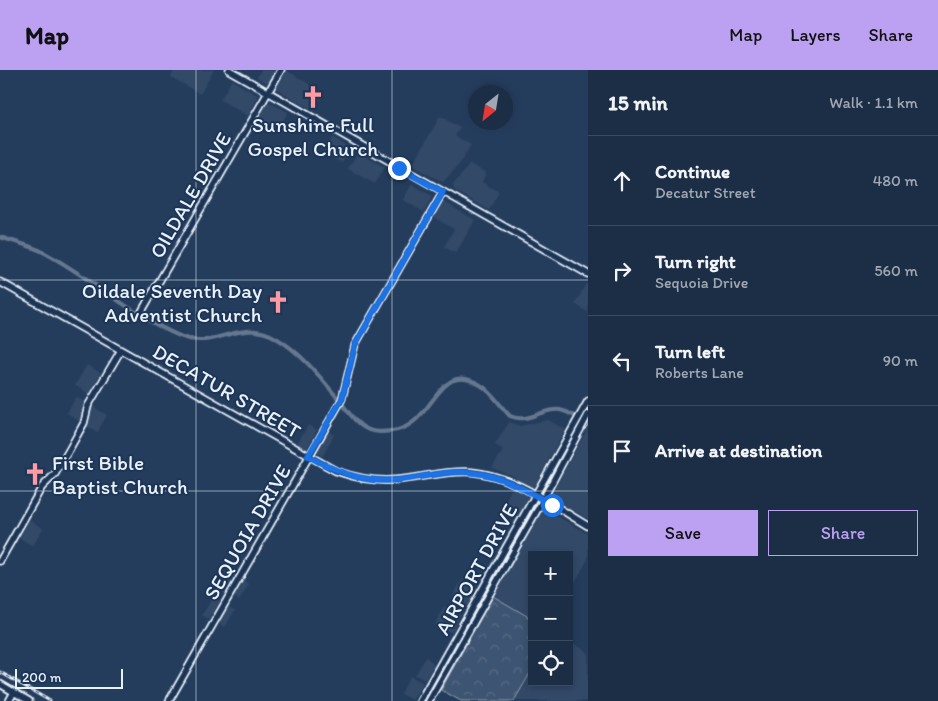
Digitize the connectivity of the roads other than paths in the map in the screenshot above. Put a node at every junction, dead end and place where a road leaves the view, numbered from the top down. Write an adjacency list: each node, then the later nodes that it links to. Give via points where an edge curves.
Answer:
1 (229, 70): 3 (street)
2 (281, 70): 3 (street, OILDALE DRIVE)
3 (268, 93): 4 (street); 7 (street, OILDALE DRIVE)
4 (443, 192): 5 (street); 12 (street, SEQUOIA DRIVE, via 355,345 342,399)
5 (588, 274)
6 (0, 282): 8 (street, DECATUR STREET)
7 (142, 311)
8 (121, 350): 12 (street, DECATUR STREET); 16 (street, via 91,400 84,423 56,472 42,487)
9 (588, 401): 10 (street, AIRPORT DRIVE)
10 (584, 417): 11 (street, AIRPORT DRIVE)
11 (579, 424): 13 (street, AIRPORT DRIVE); 14 (street, AIRPORT DRIVE)
12 (308, 456): 13 (street, DECATUR STREET, via 336,471 367,480 474,472 506,480); 21 (street, SEQUOIA DRIVE)
13 (536, 496): 14 (street, DECATUR STREET); 22 (street, AIRPORT DRIVE)
14 (543, 500): 15 (street, DECATUR STREET); 23 (street, AIRPORT DRIVE)
15 (588, 526)
16 (0, 561)
17 (0, 684): 18 (street)
18 (14, 692): 19 (street); 20 (street)
19 (9, 701)
20 (29, 701)
21 (169, 701)
22 (420, 701)
23 (429, 701)

